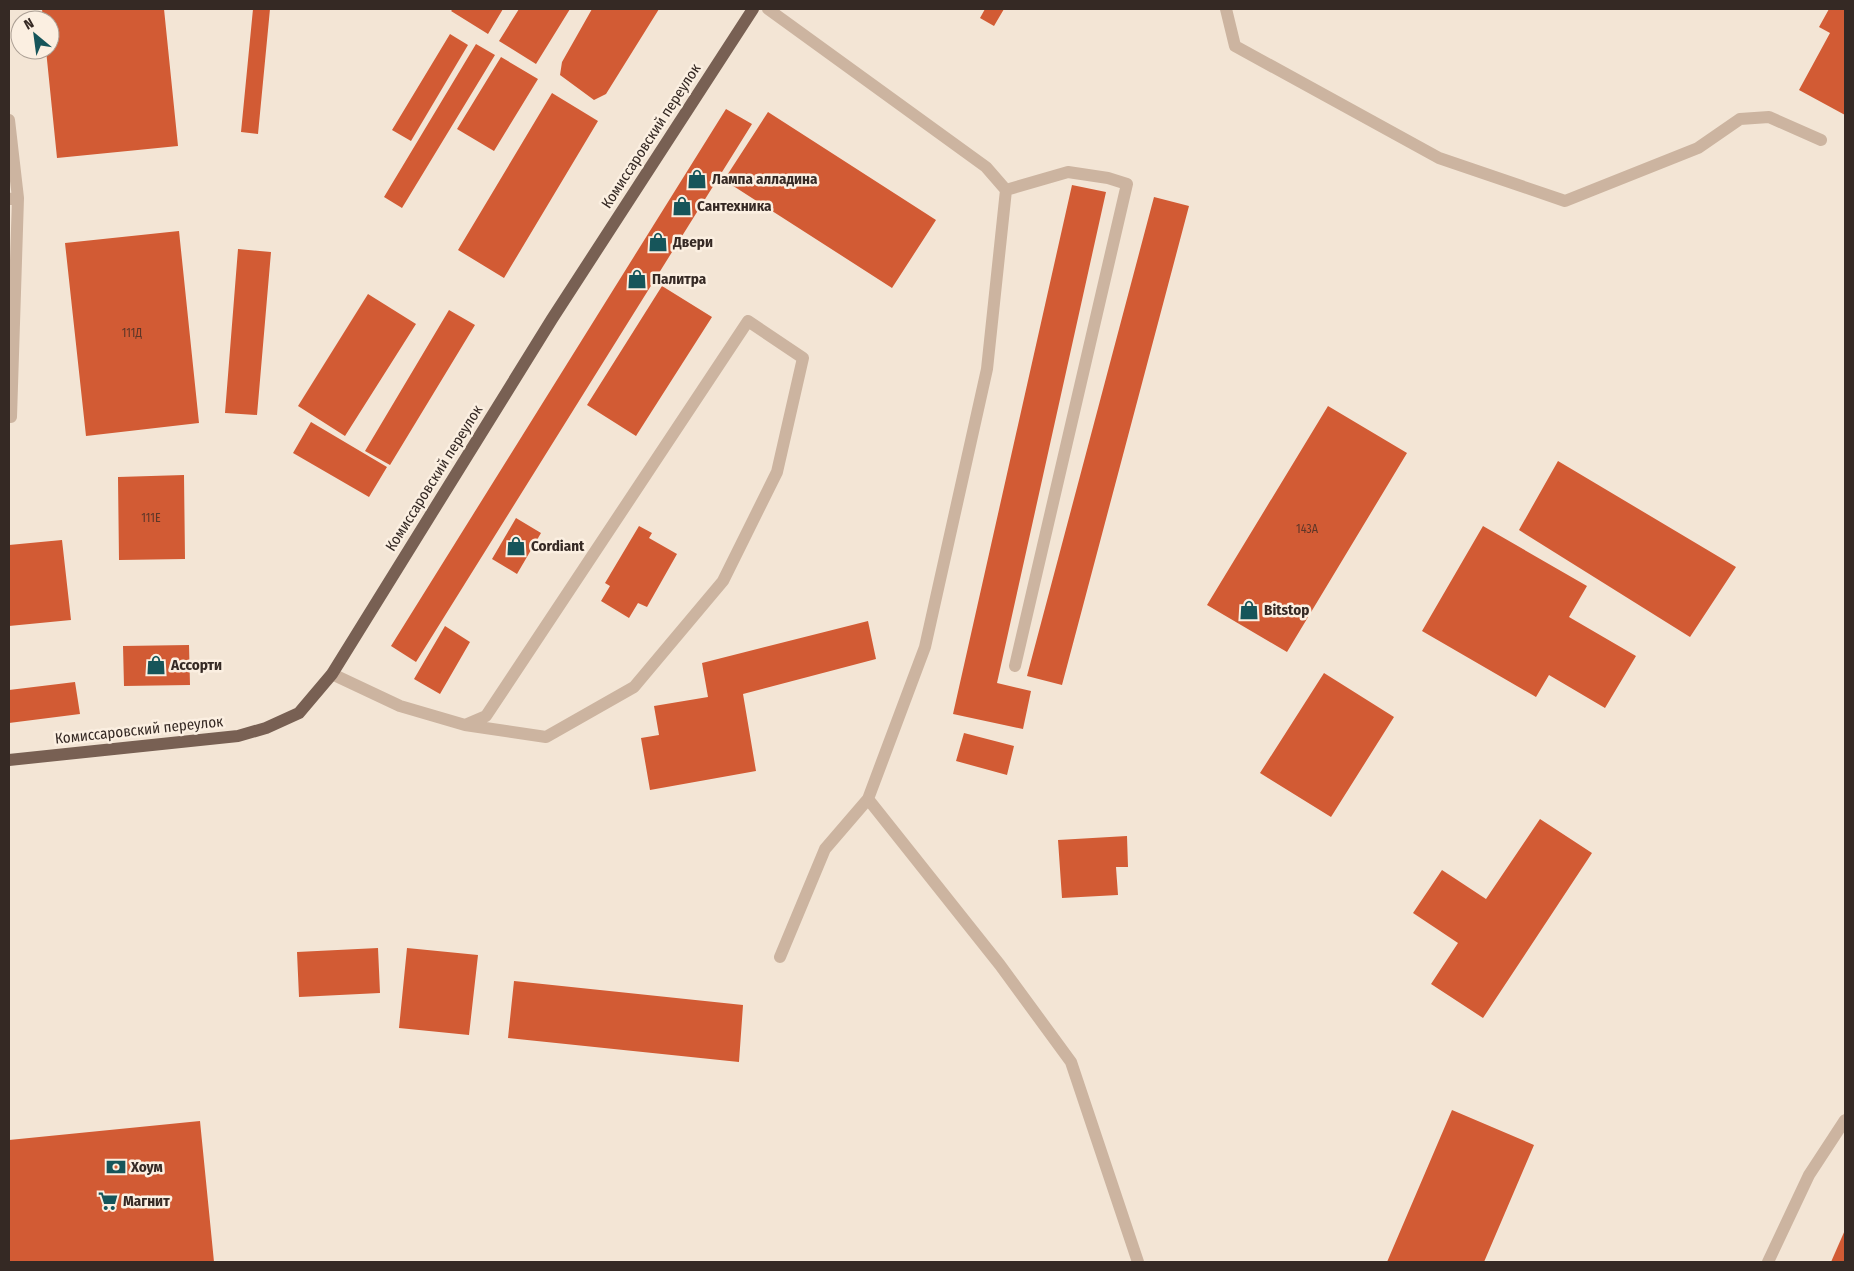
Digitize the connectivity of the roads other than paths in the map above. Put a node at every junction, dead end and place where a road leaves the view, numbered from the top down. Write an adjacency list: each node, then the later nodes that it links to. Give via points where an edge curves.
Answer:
1 (753, 9): 10 (main road, Комиссаровский переулок, via 552,319)
2 (768, 9): 6 (lane, via 986,167)
3 (1226, 9): 5 (lane, via 1235,46 1438,158 1565,201 1698,148 1740,119 1769,117)
4 (9, 120): 7 (lane)
5 (1821, 140)
6 (1006, 190): 9 (lane, via 1068,172 1127,184); 13 (lane, via 987,369 925,647)
7 (13, 198): 8 (lane)
8 (9, 417)
9 (1015, 666)
10 (332, 674): 11 (lane, via 400,706); 12 (main road, Комиссаровский переулок, via 299,713 238,736)
11 (465, 725): 11 (lane, via 486,716 748,321 803,358 777,472 723,581 634,688 546,737)
12 (9, 760)
13 (868, 800): 14 (lane, via 825,849); 16 (lane, via 1000,965 1070,1062)
14 (780, 957)
15 (1845, 1120): 17 (lane, via 1809,1175)
16 (1138, 1262)
17 (1768, 1262)

